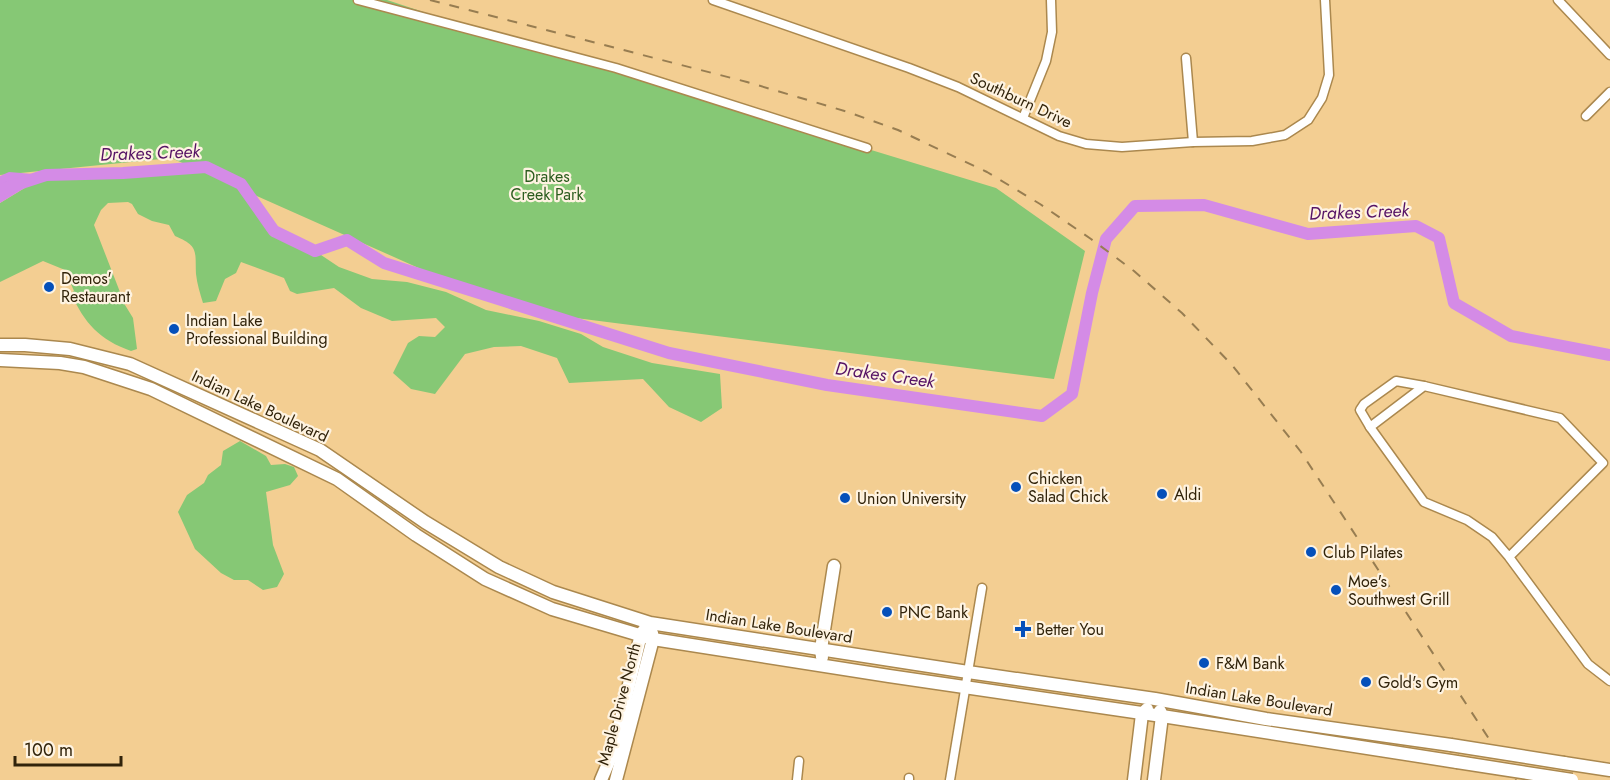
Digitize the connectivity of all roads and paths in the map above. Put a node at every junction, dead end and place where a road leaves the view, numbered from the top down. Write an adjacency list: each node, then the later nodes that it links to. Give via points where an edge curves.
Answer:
1 (358, 0): 12 (street, via 616,68)
2 (713, 0): 10 (street, Southburn Drive, via 909,68)
3 (1051, 0): 10 (street, via 1052,32 1046,61)
4 (1325, 0): 11 (street, Southburn Drive, via 1329,75 1322,98 1308,120 1285,135 1251,141)
5 (1558, 0): 6 (street)
6 (1610, 55)
7 (1186, 58): 11 (street)
8 (1610, 92): 9 (street)
9 (1586, 116)
10 (1023, 118): 11 (street, Southburn Drive, via 1086,144 1122,147)
11 (1193, 142)
12 (867, 148)
13 (0, 345): 16 (main road, Indian Lake Boulevard, via 70,349 130,363)
14 (0, 360): 17 (main road, Indian Lake Boulevard, via 60,363 106,373 152,389)
15 (1424, 386): 18 (street); 18 (street, via 1396,381 1364,405 1360,410); 19 (street, via 1560,418 1603,463)
16 (221, 405): 17 (main road); 22 (main road, Indian Lake Boulevard, via 320,450 424,522 499,567 553,592)
17 (214, 419): 23 (main road, Indian Lake Boulevard, via 337,478 484,579 552,609)
18 (1370, 427): 19 (street, via 1424,502 1467,520 1492,537)
19 (1509, 557): 28 (street, via 1588,664)
20 (834, 566): 25 (main road)
21 (982, 588): 27 (street)
22 (650, 623): 23 (main road, Maple Drive North); 24 (main road, Maple Drive North); 25 (main road, Indian Lake Boulevard)
23 (641, 634): 24 (main road, Indian Lake Boulevard); 33 (main road, Maple Drive North)
24 (653, 639): 26 (main road, Indian Lake Boulevard); 33 (main road, Maple Drive North)
25 (821, 649): 26 (main road); 27 (main road, Indian Lake Boulevard)
26 (823, 665): 29 (main road, Indian Lake Boulevard)
27 (969, 672): 29 (street); 30 (main road, Indian Lake Boulevard)
28 (1610, 681)
29 (966, 687): 31 (main road, Indian Lake Boulevard); 39 (street)
30 (1155, 699): 31 (main road); 32 (main road); 35 (main road, Indian Lake Boulevard, bridge)
31 (1142, 714): 32 (main road, Indian Lake Boulevard); 40 (main road)
32 (1162, 716): 41 (main road); 42 (main road, Indian Lake Boulevard, bridge)
33 (618, 754): 36 (main road, Maple Drive North); 37 (main road, Maple Drive North)
34 (800, 761): 38 (street)
35 (1610, 770)
36 (601, 780)
37 (616, 780)
38 (797, 780)
39 (950, 780)
40 (1134, 780)
41 (1154, 780)
42 (1572, 780)

